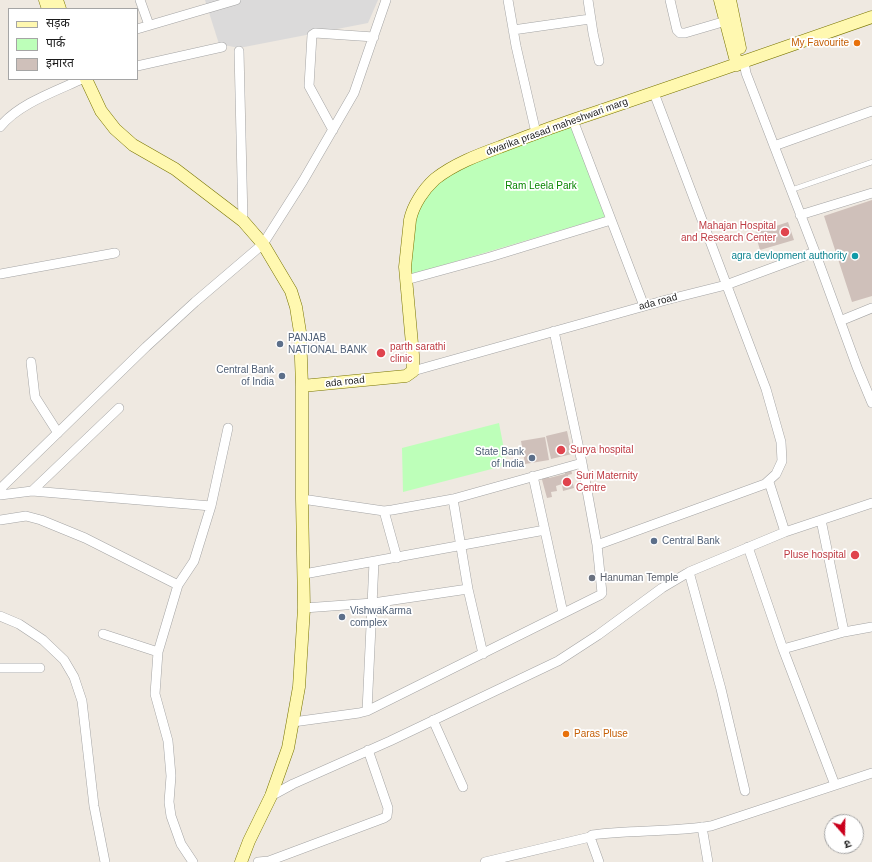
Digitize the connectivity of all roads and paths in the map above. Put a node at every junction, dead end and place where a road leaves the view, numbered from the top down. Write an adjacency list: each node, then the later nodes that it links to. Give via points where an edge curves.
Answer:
1 (140, 0): 13 (street)
2 (236, 0): 9 (street)
3 (386, 0): 16 (street)
4 (508, 0): 15 (street)
5 (588, 0): 11 (street)
6 (670, 0): 12 (street, via 677,30 680,33)
7 (720, 0): 12 (main road)
8 (730, 0): 20 (main road)
9 (203, 4): 13 (street)
10 (872, 17): 20 (main road, dwarika prasad maheshwari marg)
11 (590, 19): 15 (street); 19 (street)
12 (726, 21): 20 (main road)
13 (149, 25): 14 (street)
14 (138, 29)
15 (513, 30): 29 (street)
16 (374, 37): 28 (street, via 354,93); 28 (street, via 315,33 312,35 309,86)
17 (222, 47): 21 (street)
18 (239, 51): 36 (street)
19 (599, 60)
20 (740, 64): 24 (main road, dwarika prasad maheshwari marg); 30 (street, via 746,73)
21 (138, 66)
22 (80, 80): 27 (street, via 14,113)
23 (86, 80): 36 (main road, via 102,112 115,129 133,145 175,169)
24 (654, 93): 26 (main road, dwarika prasad maheshwari marg); 42 (street)
25 (872, 111): 30 (street)
26 (573, 120): 29 (main road, dwarika prasad maheshwari marg); 35 (street)
27 (0, 127)
28 (333, 130): 37 (street)
29 (536, 133): 41 (main road, dwarika prasad maheshwari marg, via 469,160 435,179 411,213)
30 (774, 146): 32 (street)
31 (872, 162): 32 (lane)
32 (791, 190): 34 (street)
33 (872, 193): 34 (street)
34 (800, 215): 38 (street)
35 (611, 220): 41 (street); 43 (street)
36 (244, 221): 37 (main road)
37 (263, 244): 49 (main road, via 291,290 300,332); 54 (street, via 146,347)
38 (815, 252): 42 (street, ada road); 45 (street)
39 (115, 253): 40 (street)
40 (0, 274)
41 (406, 280): 48 (main road, dwarika prasad maheshwari marg)
42 (726, 285): 43 (street, ada road); 57 (street, via 766,389 781,442 782,461)
43 (644, 306): 46 (street, ada road)
44 (872, 308): 45 (street)
45 (840, 321): 50 (street)
46 (554, 331): 48 (street, ada road); 55 (street)
47 (31, 362): 54 (street, via 35,397)
48 (413, 371): 49 (main road, ada road, via 406,376)
49 (302, 386): 61 (main road)
50 (870, 393): 51 (street)
51 (872, 403)
52 (119, 408): 59 (street)
53 (228, 428): 64 (street)
54 (58, 433): 58 (street)
55 (582, 463): 56 (street); 70 (street)
56 (533, 476): 62 (street); 68 (street)
57 (769, 482): 69 (street); 70 (street)
58 (0, 489)
59 (32, 491): 60 (street); 64 (street)
60 (0, 495)
61 (302, 499): 65 (street); 76 (main road)
62 (453, 499): 65 (street); 71 (street)
63 (872, 503): 67 (street)
64 (211, 506): 77 (street, via 194,561)
65 (384, 511): 73 (street)
66 (0, 520): 77 (street, via 26,516 35,518 86,538)
67 (821, 520): 69 (street); 84 (street)
68 (545, 530): 71 (street); 81 (street)
69 (785, 532): 72 (street)
70 (596, 545): 81 (street, via 602,593)
71 (460, 546): 73 (street); 78 (street)
72 (748, 547): 75 (street); 86 (street)
73 (397, 558): 74 (street)
74 (374, 562): 76 (street); 79 (street)
75 (689, 572): 92 (street, via 558,661); 98 (street, via 721,689)
76 (304, 574): 80 (main road)
77 (178, 585): 87 (street)
78 (468, 589): 79 (street); 88 (street)
79 (373, 603): 80 (street); 91 (street)
80 (304, 608): 93 (main road, via 299,687)
81 (563, 613): 88 (street)
82 (0, 616): 102 (street, via 19,624 43,640 64,660 74,677 82,701 94,806)
83 (872, 627): 84 (street)
84 (844, 632): 86 (street)
85 (103, 634): 87 (street)
86 (783, 649): 96 (street)
87 (158, 652): 103 (street, via 155,694 168,742 171,776 170,816 181,844)
88 (483, 654): 91 (street)
89 (0, 668): 90 (street)
90 (40, 668)
91 (367, 711): 93 (street)
92 (433, 720): 94 (street); 97 (street)
93 (293, 722): 99 (main road, via 288,748)
94 (368, 750): 99 (street); 105 (street, via 388,808 387,816 269,861)
95 (872, 773): 96 (street)
96 (834, 785): 100 (street, via 749,814)
97 (463, 786)
98 (745, 791)
99 (271, 796): 104 (main road)
100 (703, 834): 101 (street, via 618,832 592,835); 108 (street)
101 (592, 841): 106 (street); 107 (street)
102 (105, 862)
103 (193, 862)
104 (241, 862)
105 (258, 862)
106 (485, 862)
107 (599, 862)
108 (708, 862)

